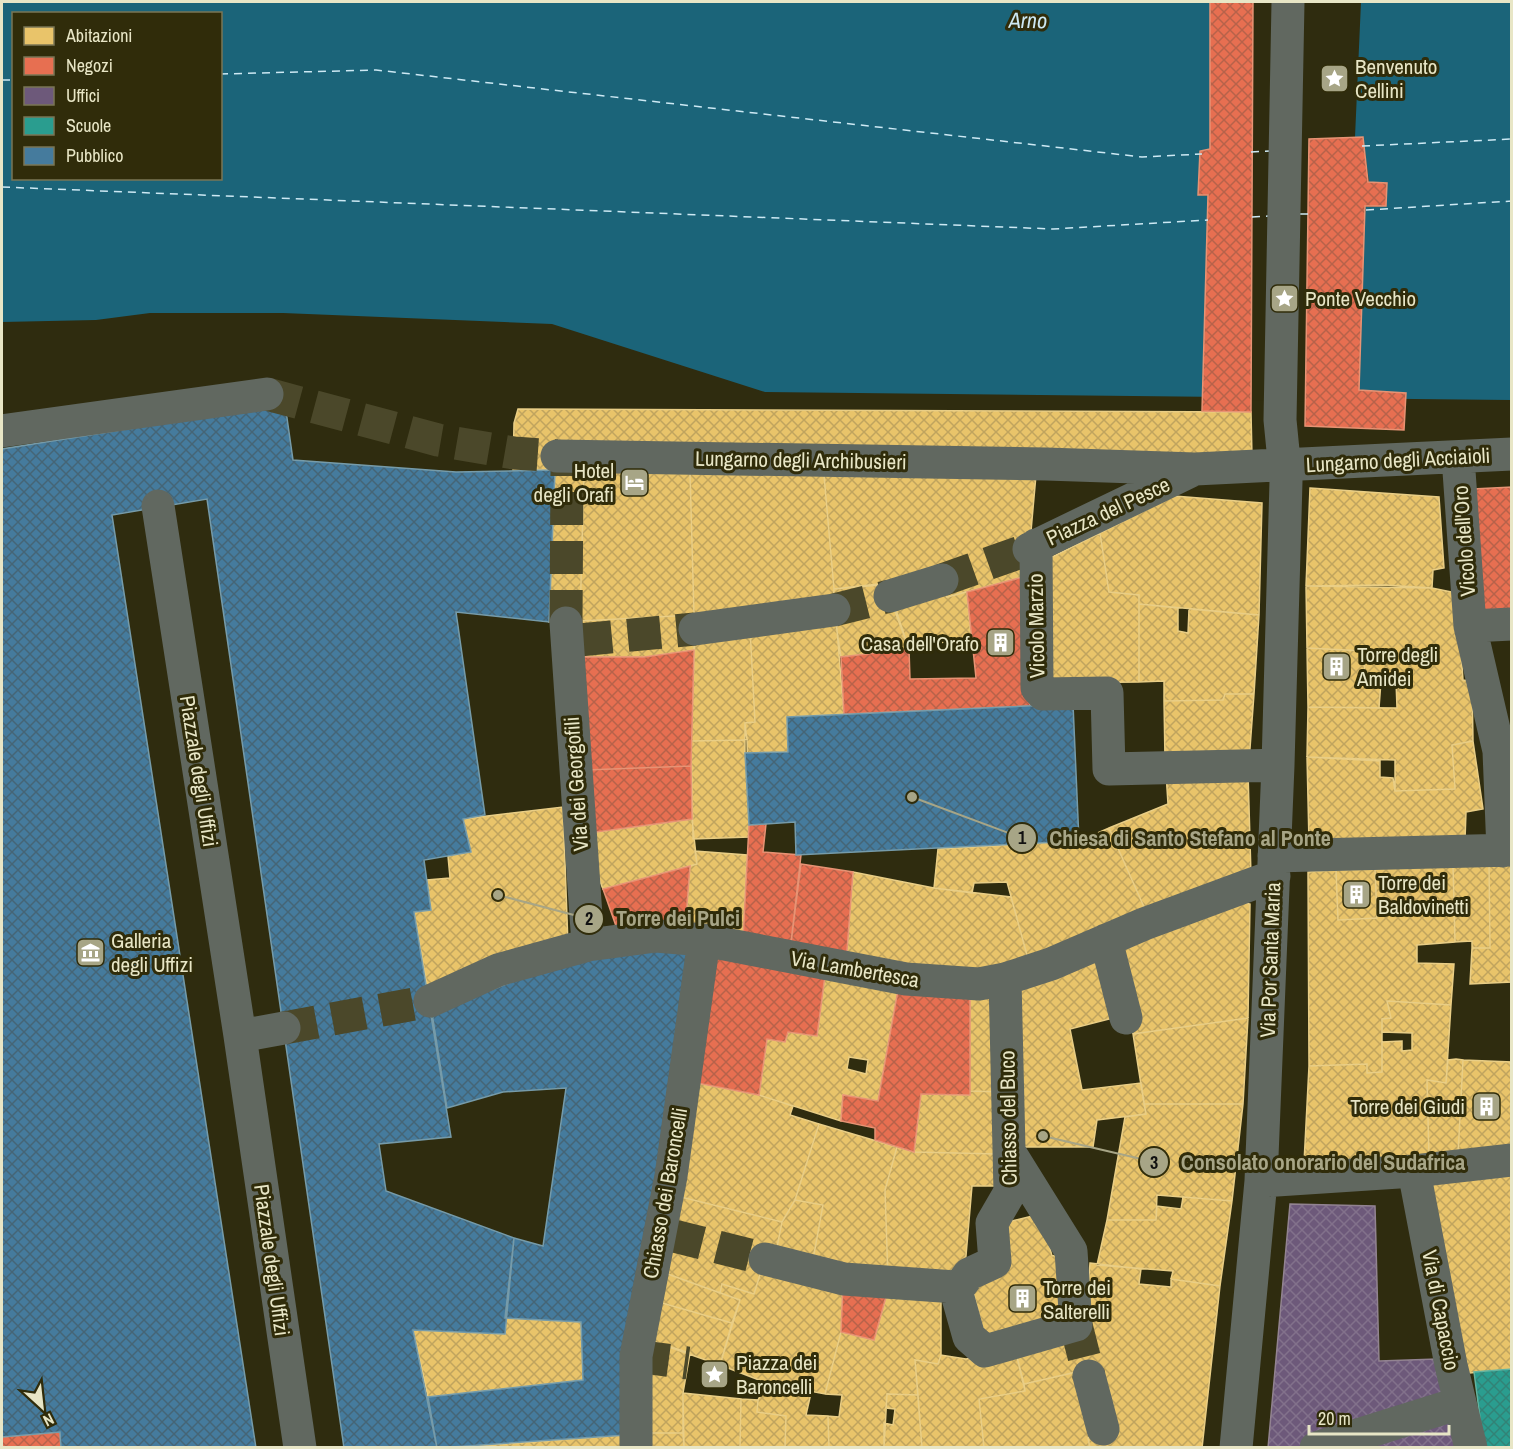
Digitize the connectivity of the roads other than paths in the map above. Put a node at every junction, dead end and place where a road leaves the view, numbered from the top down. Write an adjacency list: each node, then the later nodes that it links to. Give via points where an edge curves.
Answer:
1 (1288, 2): 4 (street)
2 (267, 394): 3 (street)
3 (2, 431)
4 (1282, 440): 6 (street, Lungarno degli Acciaioli); 9 (street, Piazza del Pesce); 19 (street, Via Por Santa Maria)
5 (1512, 454): 6 (street, Lungarno degli Acciaioli)
6 (1458, 457): 16 (street, Vicolo dell'Oro)
7 (564, 461): 8 (street, Lungarno degli Archibusieri)
8 (1046, 464): 9 (street, Piazza del Pesce)
9 (1195, 469): 11 (street, Piazza del Pesce)
10 (158, 506): 29 (street, Piazzale degli Uffizi)
11 (1033, 552): 19 (street, Vicolo Marzio, via 1037,688 1043,694 1107,693 1109,769)
12 (942, 580): 13 (street)
13 (890, 596)
14 (834, 610): 17 (street)
15 (1512, 624): 16 (street, Vicolo dell'Oro)
16 (1470, 626): 20 (street, Vicolo dell'Oro, via 1498,751)
17 (695, 629)
18 (570, 634): 24 (street, Via dei Georgofili)
19 (1278, 765): 21 (street, Via Por Santa Maria)
20 (1507, 851): 21 (street, Via Lambertesca)
21 (1274, 866): 23 (street, Via Lambertesca); 33 (street, Via Por Santa Maria)
22 (704, 940): 24 (street, Via Lambertesca, via 656,936); 25 (street, Via Lambertesca, via 906,979 967,984); 40 (street, Chiasso dei Baroncelli, via 665,1235 636,1356)
23 (1106, 940): 25 (street, Via Lambertesca); 27 (street)
24 (588, 945): 26 (street, Via Lambertesca, via 498,970)
25 (1005, 979): 30 (street, Chiasso del Buco)
26 (430, 1001)
27 (1126, 1018)
28 (284, 1028): 29 (street)
29 (240, 1036): 39 (street, Piazzale degli Uffizi)
30 (1010, 1153): 35 (street, Chiasso del Buco, via 1010,1192 992,1223 995,1262 969,1274); 35 (street, via 1071,1251 1077,1325 985,1351 969,1337)
31 (1512, 1160): 32 (street)
32 (1433, 1165): 33 (street); 37 (street, Via di Capaccio)
33 (1261, 1181): 41 (street, Via Por Santa Maria)
34 (765, 1259): 35 (street, via 844,1279)
35 (955, 1287)
36 (1089, 1376): 38 (street)
37 (1460, 1403): 42 (street); 43 (street, Via di Capaccio)
38 (1102, 1429)
39 (300, 1448)
40 (636, 1448)
41 (1236, 1448)
42 (1316, 1448)
43 (1471, 1448)

